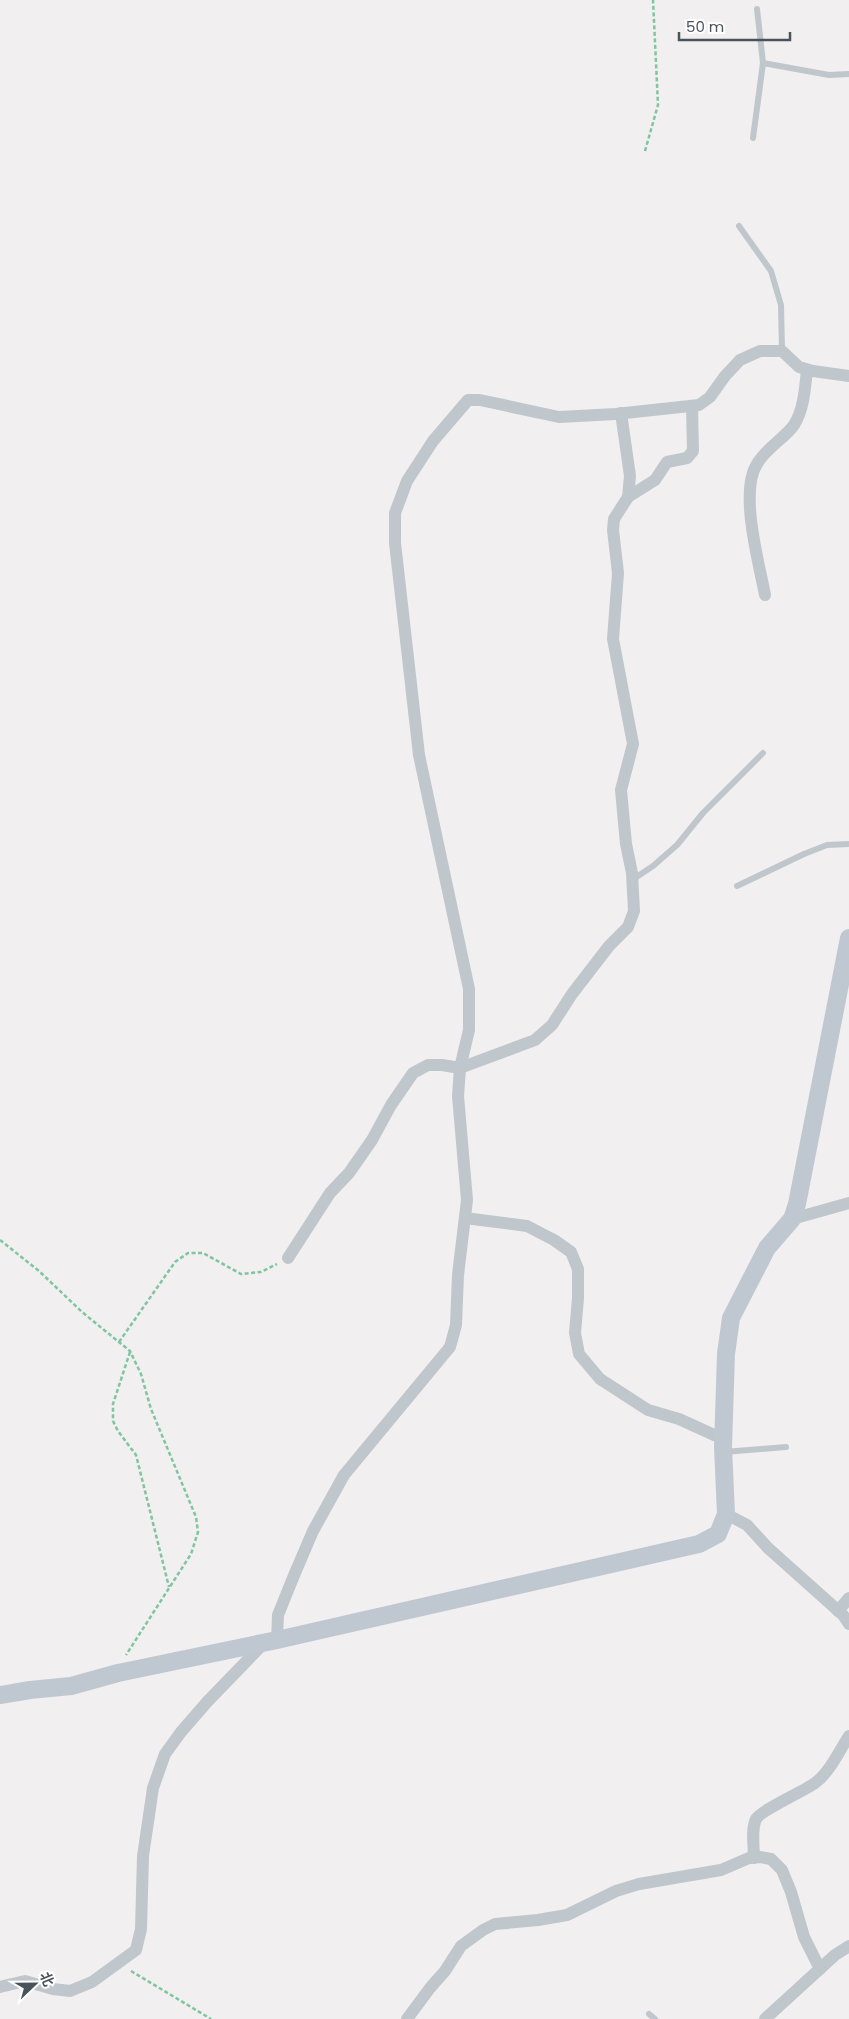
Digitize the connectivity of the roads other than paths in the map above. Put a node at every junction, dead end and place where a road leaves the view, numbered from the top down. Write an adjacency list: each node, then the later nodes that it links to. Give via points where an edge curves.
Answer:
1 (757, 9): 2 (lane)
2 (763, 63): 3 (lane, via 829,75); 4 (lane)
3 (849, 74)
4 (753, 138)
5 (739, 226): 6 (lane, via 771,271 781,305)
6 (782, 351): 7 (street); 9 (street, via 760,351 740,360 710,397)
7 (807, 370): 8 (street); 12 (street, via 802,406 793,426 756,465 750,484 750,513)
8 (849, 376)
9 (692, 406): 10 (street); 11 (street, via 693,452 687,458 667,462 655,480)
10 (621, 413): 11 (street, via 630,476); 18 (street, via 559,417 487,401 468,400 433,440 407,481 395,513 395,543 419,755 469,989 469,1030)
11 (628, 497): 15 (street, via 614,519 618,573 613,639 633,744 621,790)
12 (765, 595)
13 (763, 753): 15 (lane, via 703,813 677,845)
14 (849, 844): 16 (lane, via 827,845)
15 (632, 880): 18 (street, via 634,911 628,927 609,946 552,1025 535,1040)
16 (737, 886)
17 (849, 938): 21 (street)
18 (460, 1068): 20 (street, via 458,1096 467,1200); 22 (street, via 428,1065 413,1073 372,1140 330,1193)
19 (849, 1203): 21 (street)
20 (465, 1218): 23 (street, via 527,1226 571,1252 578,1269 575,1333 579,1354 600,1379 648,1410 679,1419); 29 (street, via 456,1325 450,1347 344,1475 313,1531 278,1615)
21 (792, 1219): 23 (street, via 768,1248 731,1318 726,1354)
22 (288, 1258)
23 (723, 1446): 24 (lane); 25 (street)
24 (786, 1447)
25 (726, 1514): 27 (street, via 747,1526); 29 (street, via 718,1534 699,1544)
26 (849, 1598): 27 (street)
27 (838, 1611): 28 (street)
28 (849, 1624)
29 (271, 1641): 30 (street, via 71,1686); 35 (street, via 207,1702 165,1754 153,1788 143,1856 141,1929 136,1950 92,1982 70,1990 25,1981)
30 (0, 1696)
31 (849, 1736): 32 (street, via 816,1782 757,1818 753,1830)
32 (754, 1858): 34 (street, via 771,1859 782,1870 804,1937); 37 (street, via 722,1870 639,1884 567,1915 495,1924 461,1946)
33 (849, 1946): 34 (street)
34 (820, 1969): 39 (street)
35 (0, 1987)
36 (649, 2014): 38 (lane)
37 (407, 2019)
38 (655, 2019)
39 (765, 2019)

